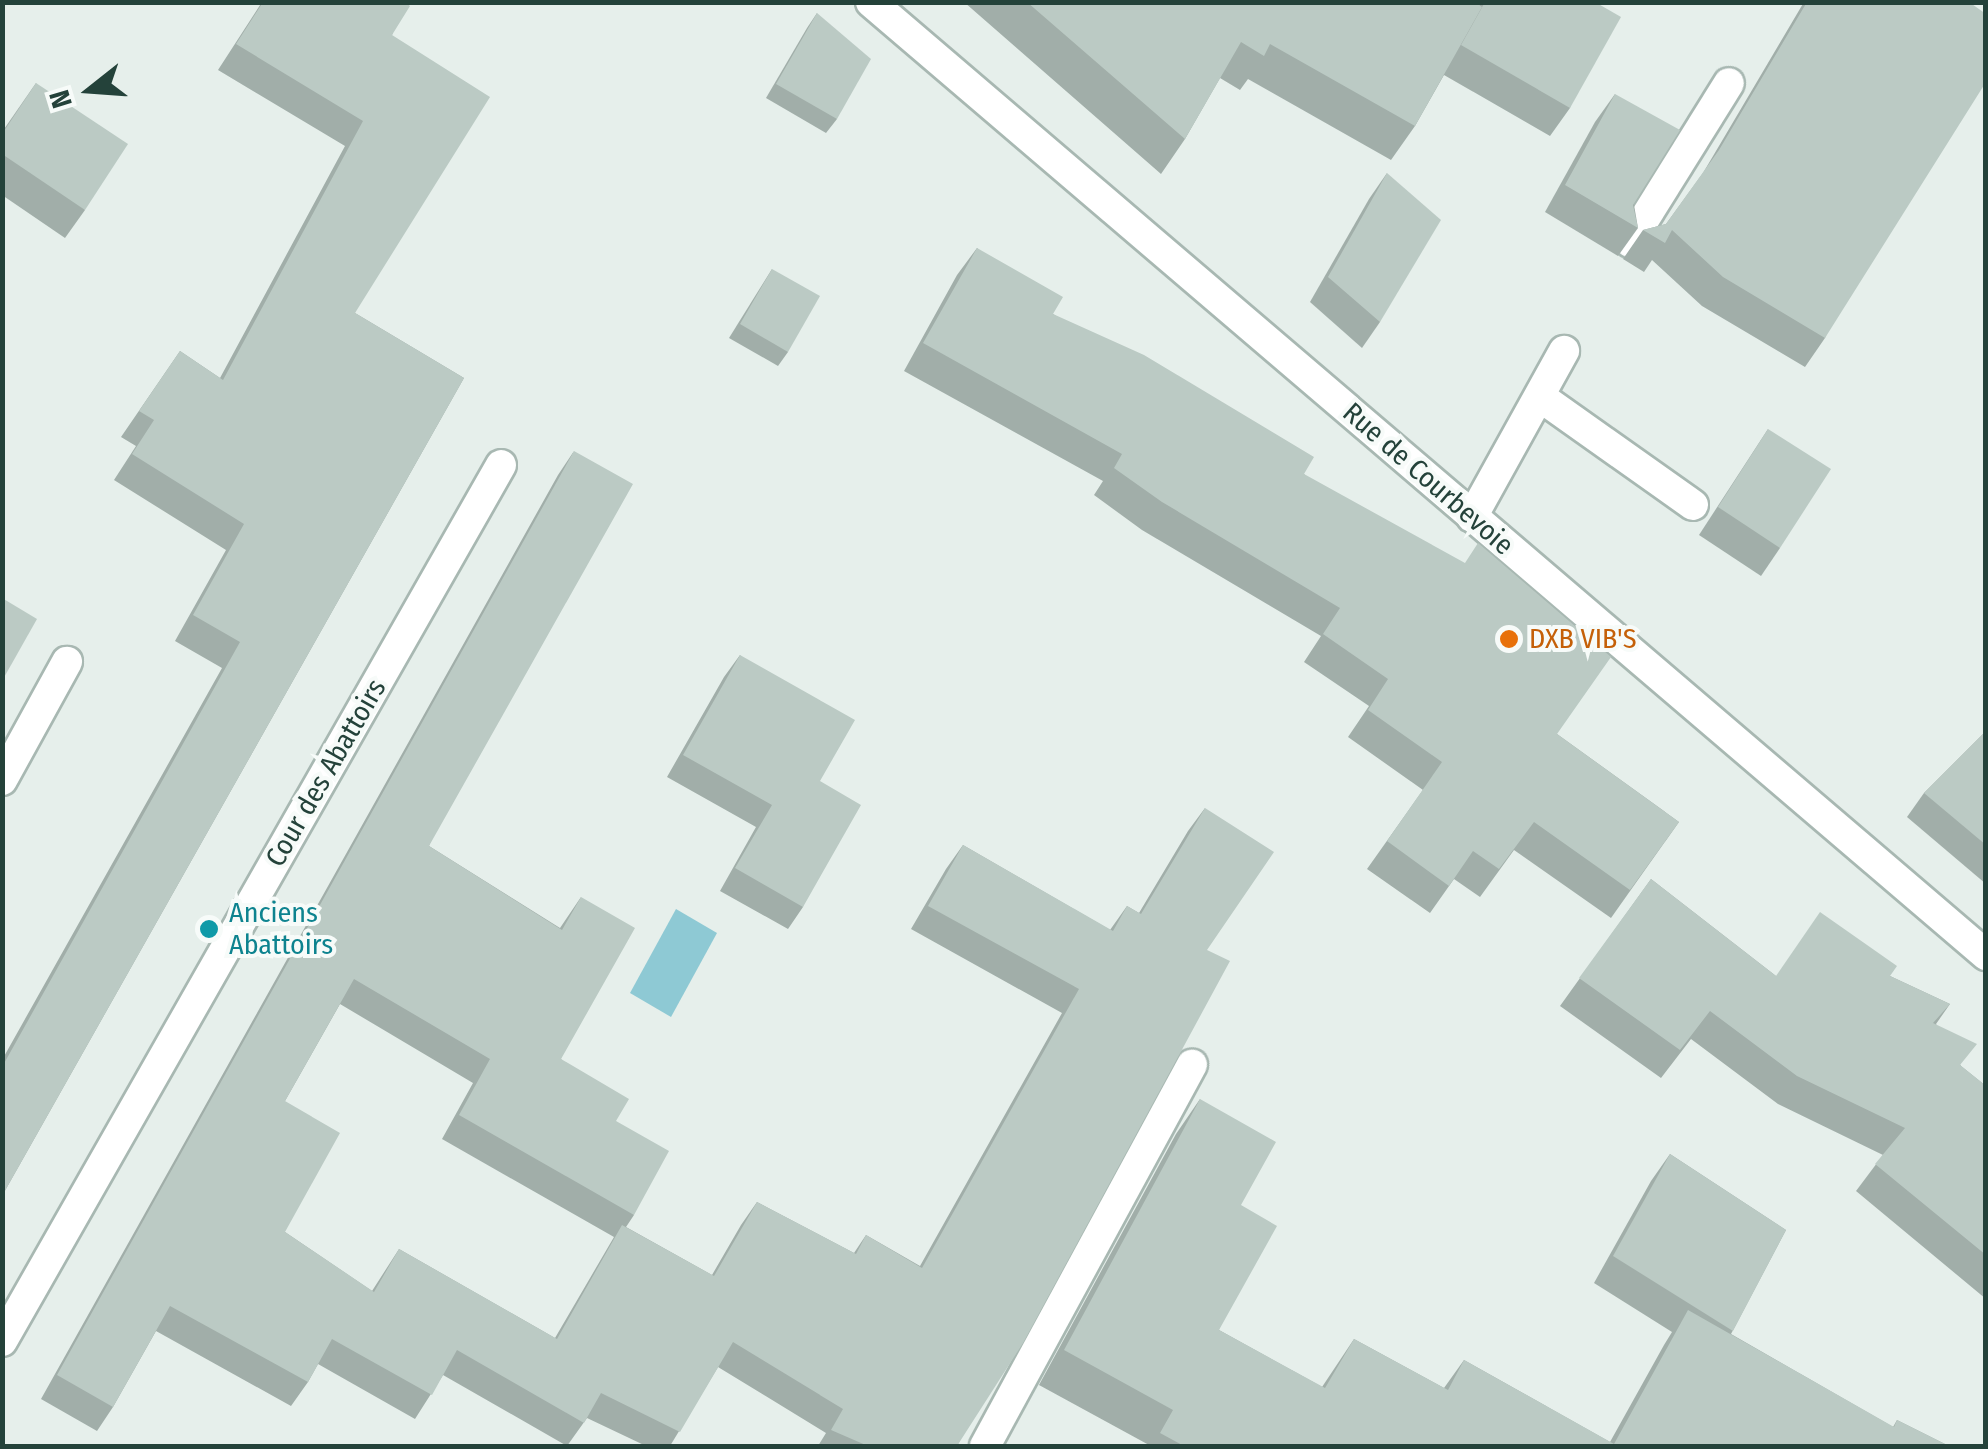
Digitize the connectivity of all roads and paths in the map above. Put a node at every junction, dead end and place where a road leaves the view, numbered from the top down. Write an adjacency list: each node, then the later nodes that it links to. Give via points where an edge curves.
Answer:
1 (872, 2): 8 (street, Rue de Courbevoie)
2 (1729, 83): 3 (street)
3 (1630, 242)
4 (1564, 351): 5 (street)
5 (1542, 398): 7 (street); 8 (street)
6 (501, 465): 13 (street, Cour des Abattoirs)
7 (1693, 505)
8 (1472, 516): 11 (street, Rue de Courbevoie)
9 (66, 662): 10 (street)
10 (2, 780)
11 (1986, 956)
12 (1192, 1064): 14 (street)
13 (2, 1341)
14 (986, 1446)

